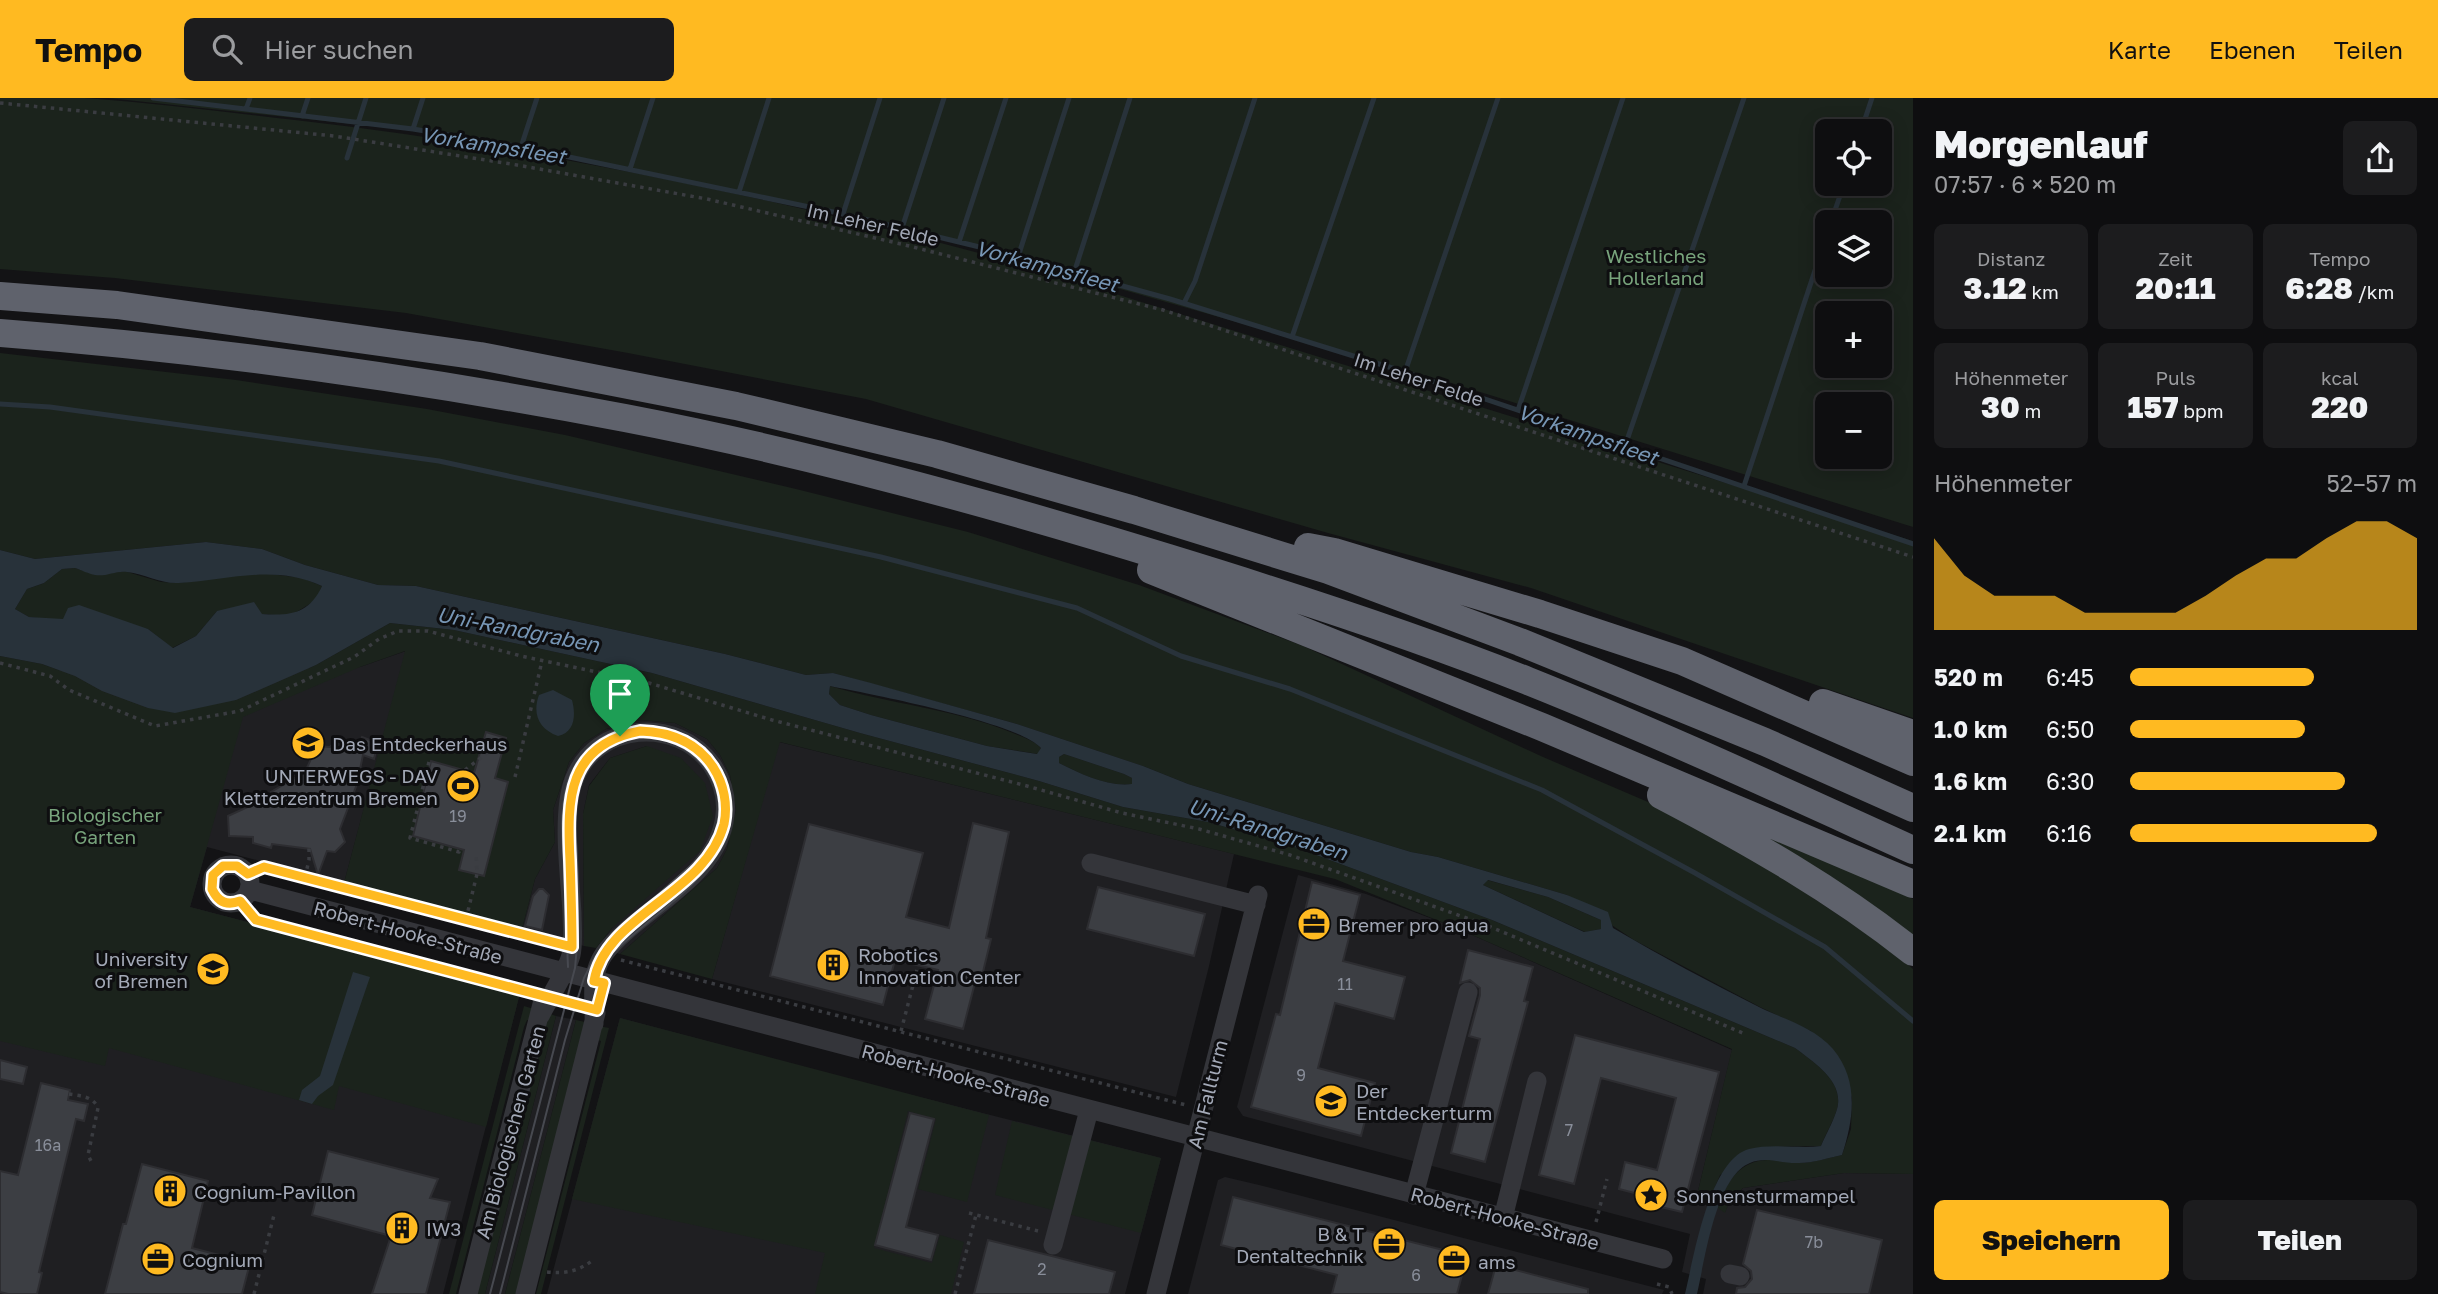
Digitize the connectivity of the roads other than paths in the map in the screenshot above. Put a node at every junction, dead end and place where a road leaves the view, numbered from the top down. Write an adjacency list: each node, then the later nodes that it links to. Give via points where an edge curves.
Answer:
1 (0, 296): 4 (highway, via 117,305 480,356 671,393 937,454)
2 (0, 333): 3 (highway, via 126,343 476,391 802,457)
3 (1032, 516): 6 (highway, via 1068,544 1144,568); 10 (highway, via 1260,586 1527,681)
4 (1184, 526): 5 (highway, via 1334,552); 9 (highway, via 1328,570 1520,642)
5 (1682, 662): 7 (highway, via 1749,676); 8 (highway)
6 (1542, 727): 12 (highway); 14 (highway, via 1556,744 1675,802 1806,875)
7 (1913, 734)
8 (1913, 762)
9 (1913, 808)
10 (1913, 850)
11 (1091, 863): 21 (street, Am Fallturm, via 1257,900)
12 (1913, 884)
13 (246, 889): 15 (street, Robert-Hooke-Straße)
14 (1913, 952)
15 (556, 971): 16 (street, Robert-Hooke-Straße); 16 (street, via 570,960 572,947 569,798 574,780 599,747 620,736 640,731 677,737 706,757 721,783 725,819 721,835 697,871 603,955); 18 (street); 18 (street, Am Biologischen Garten)
16 (599, 982): 20 (street, Robert-Hooke-Straße); 27 (street, via 594,1024)
17 (1468, 992): 22 (street)
18 (540, 1016): 26 (street, Am Biologischen Garten)
19 (1537, 1081): 23 (street)
20 (1088, 1110): 21 (street, Robert-Hooke-Straße); 24 (street)
21 (1195, 1138): 22 (street, Robert-Hooke-Straße); 28 (street, Am Fallturm)
22 (1414, 1195): 23 (street, Robert-Hooke-Straße)
23 (1503, 1218): 25 (street, Robert-Hooke-Straße)
24 (1055, 1240)
25 (1663, 1259)
26 (468, 1294)
27 (525, 1294)
28 (1156, 1294)

